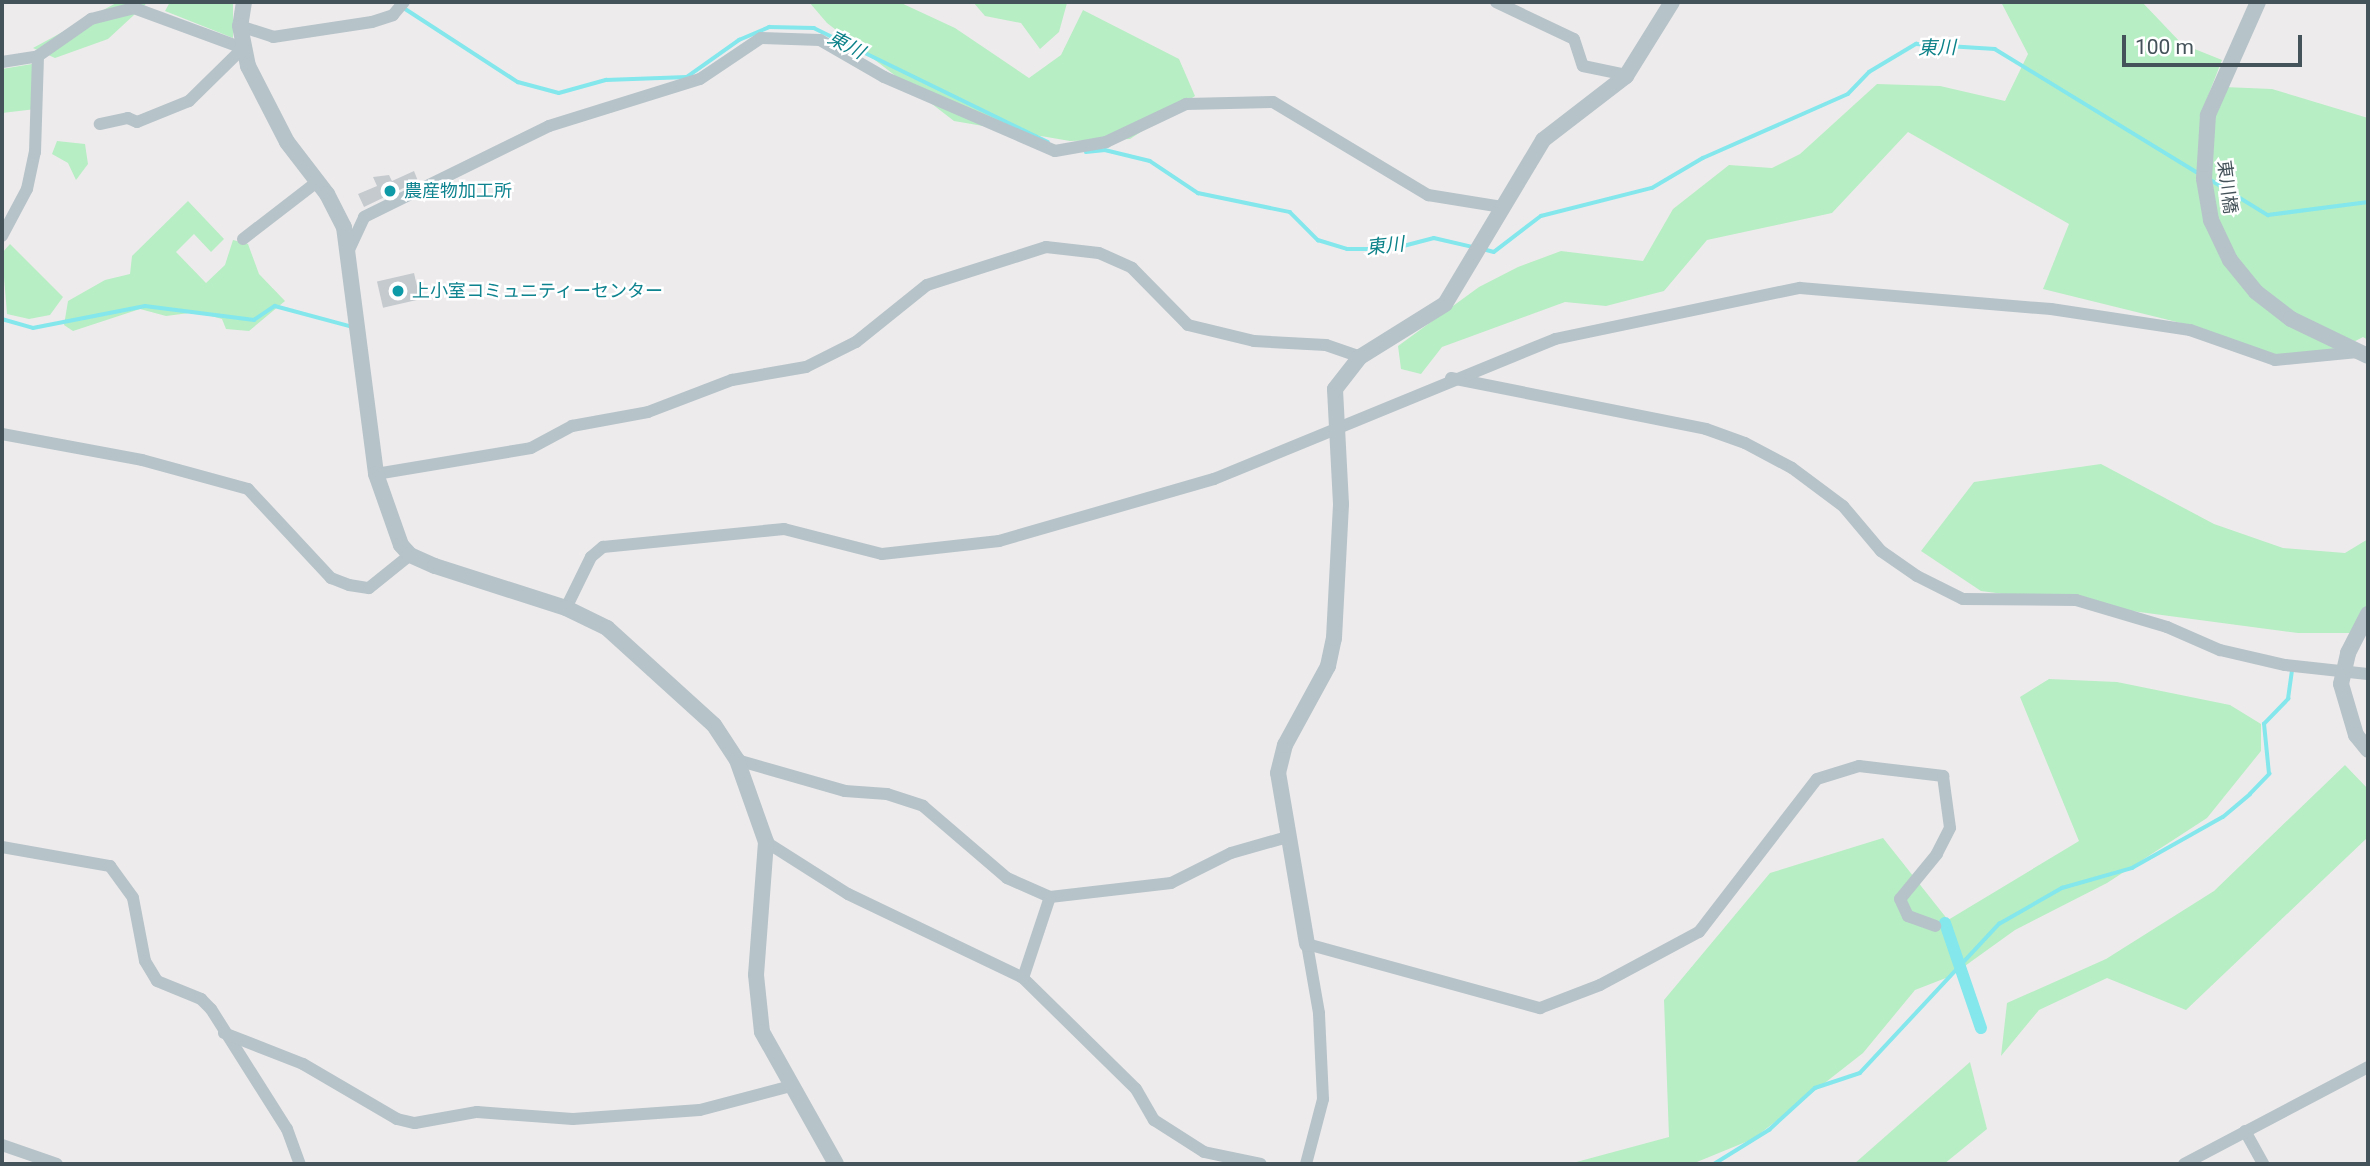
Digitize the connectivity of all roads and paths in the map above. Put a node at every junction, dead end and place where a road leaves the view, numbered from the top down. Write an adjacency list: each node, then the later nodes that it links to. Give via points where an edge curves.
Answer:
1 (244, 2): 6 (street)
2 (404, 2): 6 (street, via 393,15 372,22 285,35)
3 (1496, 2): 10 (street, via 1574,39 1583,66)
4 (1672, 2): 10 (street)
5 (2258, 2): 17 (street, 東川橋, via 2208,115 2207,199 2230,260 2271,305)
6 (240, 26): 7 (street)
7 (243, 48): 8 (street, via 134,8 91,19); 11 (street, via 189,101 137,122 128,118); 12 (street, via 287,142)
8 (38, 56): 9 (street); 14 (street, via 33,164 27,189)
9 (2, 62)
10 (1627, 75): 13 (street, via 1543,140)
11 (100, 124)
12 (318, 181): 15 (street); 16 (street, via 338,211)
13 (1502, 207): 16 (street, via 1428,195 1273,102 1185,104 1107,142 1055,151 884,77 820,40 761,38 700,79 549,126 364,217); 18 (street, via 1445,304)
14 (2, 236)
15 (243, 239)
16 (348, 254): 22 (street)
17 (2363, 354): 19 (street, via 2275,360 2190,330 2050,309 1800,288 1555,339)
18 (1360, 357): 20 (street, via 1335,389); 22 (street, via 1326,345 1254,341 1188,325 1132,268 1086,250 1046,247 927,285 856,342 806,367 732,380 648,412 572,426 531,448)
19 (1451, 378): 20 (street); 26 (street, via 1706,429 1745,443 1792,468 1843,506 1881,551 1963,599 2076,600 2167,627 2220,650)
20 (1335, 432): 24 (street, via 1214,480 999,541 882,554 784,529 603,547 591,557); 29 (street, via 1341,504 1334,638 1328,666 1285,745 1279,773)
21 (2, 434): 23 (street, via 142,460 248,489 331,578 349,585 369,588)
22 (376, 474): 23 (street, via 394,529)
23 (410, 555): 24 (street)
24 (566, 608): 28 (street, via 607,628 662,675 714,725)
25 (2368, 614): 27 (street, bridge, via 2348,653 2342,684 2356,735)
26 (2368, 674)
27 (2368, 750)
28 (737, 760): 30 (street); 32 (street, via 845,792 887,794 923,806 1007,878)
29 (1287, 837): 32 (street, via 1231,853 1171,883); 34 (street)
30 (765, 842): 35 (street, via 848,894); 38 (street, via 756,975 759,1013 762,1032)
31 (2, 847): 36 (street, via 110,866 134,898 145,961 157,981 201,999)
32 (1050, 897): 35 (street)
33 (1935, 926): 34 (street, via 1908,916 1900,900 1937,855 1950,828 1943,776 1859,766 1817,779 1699,932 1600,985 1540,1008)
34 (1307, 944): 45 (street, via 1319,1013 1323,1099)
35 (1023, 978): 44 (street, via 1136,1089 1154,1120 1204,1152)
36 (224, 1033): 38 (street, via 303,1064 397,1119 415,1123 477,1112 573,1119 700,1110); 42 (street, via 287,1129)
37 (2368, 1067): 39 (street)
38 (791, 1086): 43 (street)
39 (2245, 1131): 46 (street); 47 (street)
40 (2, 1145): 41 (street)
41 (57, 1164)
42 (300, 1164)
43 (836, 1164)
44 (1261, 1164)
45 (1306, 1164)
46 (2184, 1164)
47 (2263, 1164)

